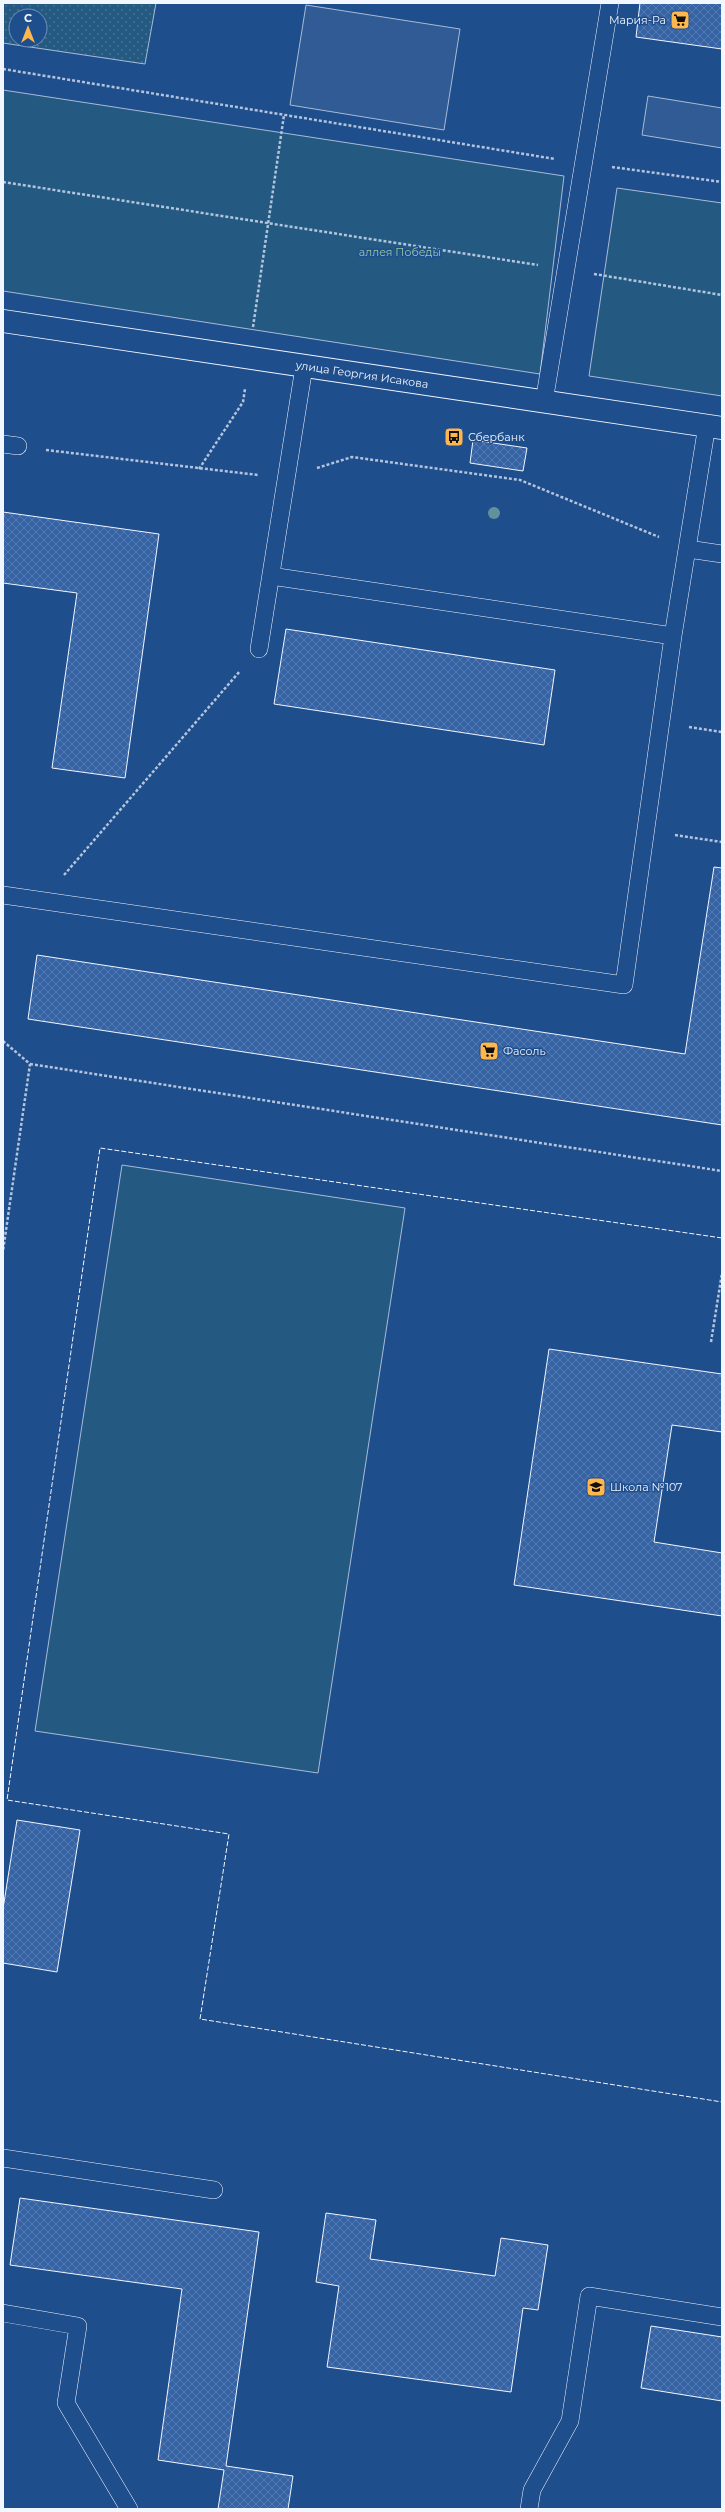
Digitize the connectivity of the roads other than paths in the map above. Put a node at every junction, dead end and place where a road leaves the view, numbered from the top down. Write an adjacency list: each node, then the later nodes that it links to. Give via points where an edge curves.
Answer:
1 (610, 3): 4 (lane)
2 (3, 321): 3 (street, улица Георгия Исакова)
3 (304, 367): 4 (street, улица Георгия Исакова); 8 (lane)
4 (544, 402): 5 (street, улица Георгия Исакова)
5 (715, 426): 6 (lane)
6 (688, 549): 7 (lane); 9 (lane)
7 (722, 554)
8 (271, 576): 9 (lane); 10 (lane)
9 (673, 636): 11 (lane, via 624,985)
10 (259, 649)
11 (3, 894)
12 (3, 2158): 13 (lane)
13 (214, 2190)
14 (3, 2312): 16 (lane, via 78,2326 66,2402)
15 (722, 2317): 17 (lane, via 589,2296 570,2421 532,2490)
16 (129, 2509)
17 (529, 2509)

